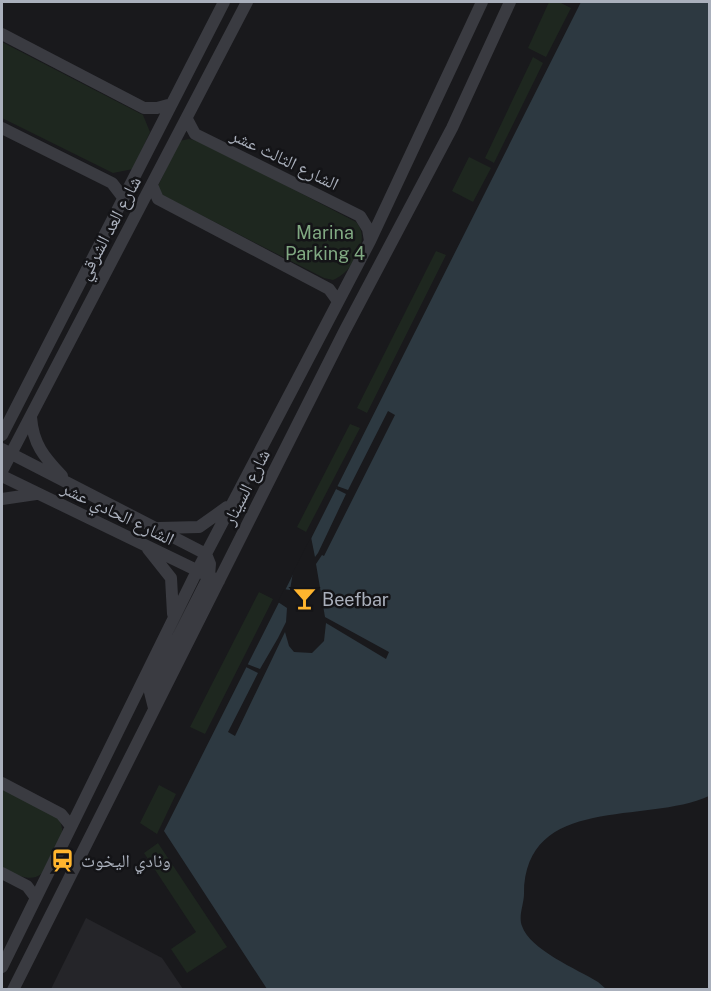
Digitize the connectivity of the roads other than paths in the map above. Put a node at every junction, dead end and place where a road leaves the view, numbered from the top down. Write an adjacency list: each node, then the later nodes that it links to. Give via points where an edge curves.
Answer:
1 (224, 2): 6 (street, شارع العد الشرقي)
2 (247, 2): 8 (street, شارع العد الشرقي)
3 (482, 2): 19 (street, شارع السينار)
4 (510, 2): 37 (street, شارع السينار, via 452,128 344,333)
5 (2, 34): 7 (street)
6 (168, 105): 7 (street); 10 (street, شارع العد الشرقي)
7 (144, 108): 10 (street)
8 (187, 119): 11 (street); 12 (street, شارع العد الشرقي)
9 (2, 128): 14 (street)
10 (156, 130): 13 (street, شارع العد الشرقي)
11 (195, 134): 12 (street); 20 (street, الشارع الثالث عشر)
12 (176, 140): 15 (street, شارع العد الشرقي)
13 (130, 179): 14 (street); 16 (street, شارع العد الشرقي)
14 (112, 183): 16 (street)
15 (152, 185): 17 (street); 18 (street, شارع العد الشرقي)
16 (122, 196): 26 (street, شارع العد الشرقي)
17 (158, 199): 18 (street); 23 (street)
18 (142, 205): 25 (street, شارع العد الشرقي)
19 (385, 209): 20 (street); 21 (street, شارع السينار)
20 (360, 216): 21 (street, via 368,229)
21 (369, 241): 22 (street, شارع السينار)
22 (345, 284): 23 (street); 24 (street, شارع السينار)
23 (329, 289): 24 (street)
24 (337, 300): 33 (street, شارع السينار)
25 (31, 415): 27 (street, شارع العد الشرقي); 30 (street, via 37,446)
26 (2, 435)
27 (6, 451): 28 (street, شارع العد الشرقي); 30 (street, الشارع الحادي عشر)
28 (2, 471)
29 (2, 476): 31 (street, الشارع الحادي عشر)
30 (69, 484): 34 (street, الشارع الحادي عشر)
31 (37, 494): 32 (street); 35 (street, الشارع الحادي عشر)
32 (2, 499)
33 (232, 502): 34 (street, via 199,527); 36 (street, شارع السينار)
34 (156, 528): 36 (street, الشارع الحادي عشر)
35 (146, 546): 37 (street, الشارع الحادي عشر); 38 (street, via 171,578)
36 (206, 554): 37 (street, via 210,564)
37 (208, 576): 38 (street, شارع السينار); 48 (street, via 150,692 154,708)
38 (173, 618): 40 (street, شارع السينار)
39 (2, 783): 41 (street)
40 (78, 810): 41 (street); 42 (street, شارع السينار)
41 (61, 814): 42 (street)
42 (70, 825): 44 (street, شارع السينار)
43 (2, 873): 45 (street)
44 (44, 882): 45 (street); 46 (street, شارع السينار)
45 (27, 885): 46 (street)
46 (36, 898): 47 (street, شارع السينار)
47 (2, 967)
48 (13, 990)

